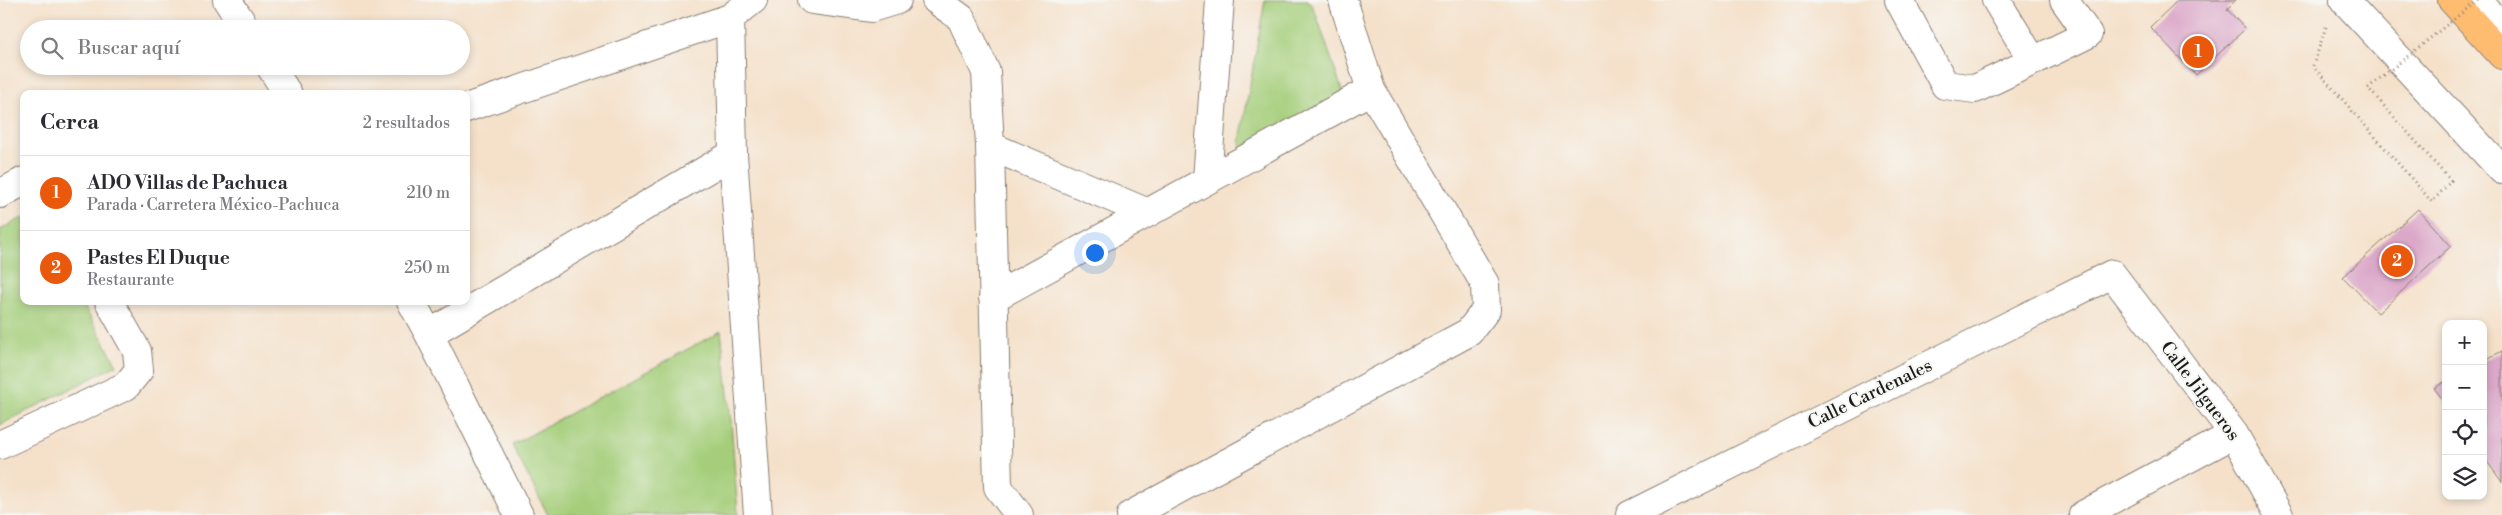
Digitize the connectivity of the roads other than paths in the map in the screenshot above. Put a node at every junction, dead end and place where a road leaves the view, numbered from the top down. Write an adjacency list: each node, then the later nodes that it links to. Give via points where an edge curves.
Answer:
1 (227, 0): 17 (street)
2 (753, 0): 16 (street)
3 (812, 0): 4 (street, via 872,8)
4 (897, 0)
5 (936, 0): 25 (street, via 961,18 986,72)
6 (1220, 0): 28 (street)
7 (1343, 0): 23 (street)
8 (1899, 0): 20 (street, via 1945,85 1975,89)
9 (1996, 0): 20 (street)
10 (2064, 0): 20 (street, via 2088,34)
11 (2452, 0): 19 (highway)
12 (2478, 0): 18 (street)
13 (2497, 0): 14 (street)
14 (2502, 4)
15 (2337, 9): 27 (street)
16 (730, 18): 24 (street); 26 (street)
17 (240, 20)
18 (2502, 26)
19 (2502, 55)
20 (2033, 61)
21 (276, 75): 22 (street)
22 (285, 90)
23 (1372, 90): 28 (street); 45 (street, via 1485,284 1486,310 1469,332)
24 (470, 107)
25 (990, 146): 31 (street); 33 (street)
26 (733, 154): 36 (street); 42 (street)
27 (2502, 170)
28 (1207, 180): 31 (street)
29 (20, 183): 30 (street)
30 (0, 194)
31 (1148, 213): 33 (street)
32 (2112, 274): 37 (street, Calle Jilgueros); 40 (street, Calle Cardenales)
33 (993, 298): 39 (street)
34 (111, 305): 38 (street, via 137,350 139,370 126,386)
35 (413, 305): 36 (street)
36 (429, 334): 41 (street)
37 (2234, 434): 47 (street); 48 (street, Calle Jilgueros)
38 (0, 445)
39 (998, 487): 43 (street); 44 (street)
40 (1674, 504): 46 (street, Calle Cardenales)
41 (519, 515)
42 (758, 515)
43 (997, 515)
44 (1019, 515)
45 (1131, 515)
46 (1630, 515)
47 (2083, 515)
48 (2279, 515)

